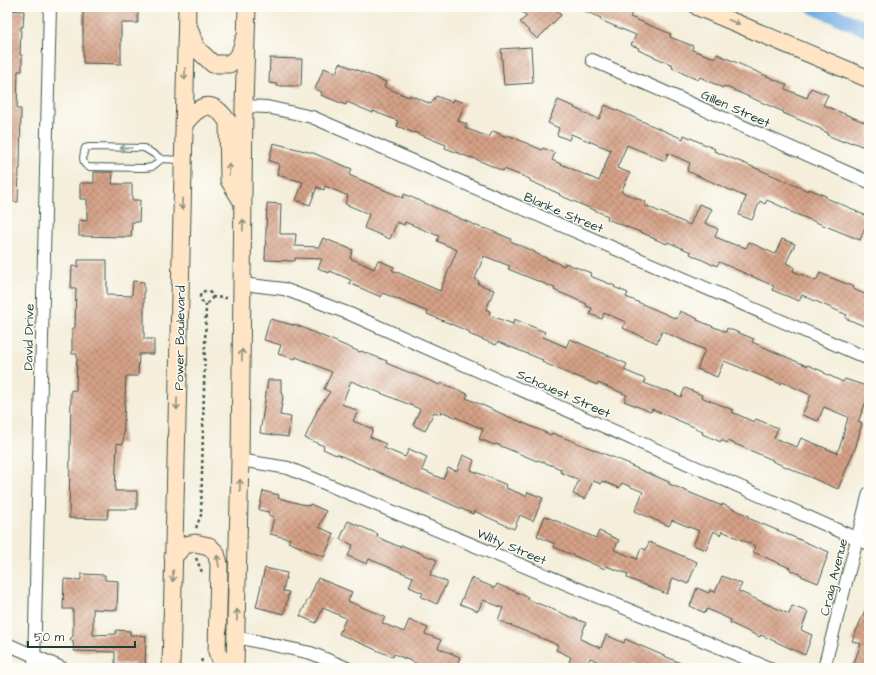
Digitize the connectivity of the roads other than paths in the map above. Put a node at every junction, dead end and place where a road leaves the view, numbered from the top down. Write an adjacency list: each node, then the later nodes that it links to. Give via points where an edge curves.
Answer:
1 (50, 7): 23 (street, David Drive)
2 (247, 7): 5 (main road)
3 (698, 7): 7 (main road, one-way to 7)
4 (187, 15): 5 (main road, via 196,48 213,64 229,64 239,56); 9 (main road, Power Boulevard, one-way to 9)
5 (246, 33): 8 (main road)
6 (592, 60): 12 (street, Gillen Street)
7 (869, 79)
8 (244, 106): 13 (main road); 15 (street, Blanke Street, via 267,107 312,117)
9 (184, 124): 11 (main road, Power Boulevard); 13 (main road, one-way to 9, via 229,180 228,122 223,115 210,106 203,107 193,112)
10 (162, 159): 10 (lane, one-way to 10, via 144,148 85,148 83,162 88,166 145,168 152,167); 11 (lane)
11 (183, 160): 20 (main road, Power Boulevard, one-way to 20)
12 (869, 182)
13 (243, 204): 14 (main road, one-way to 13)
14 (243, 284): 16 (main road, one-way to 14); 18 (street, Schouest Street, via 284,290 350,314)
15 (869, 359)
16 (240, 460): 21 (main road, one-way to 16); 29 (street, Wilty Street, via 288,468)
17 (869, 493): 18 (street, Craig Avenue)
18 (857, 539): 19 (street, Schouest Street); 30 (street, Craig Avenue)
19 (869, 544)
20 (173, 557): 25 (main road, Power Boulevard, one-way to 25); 26 (main road, one-way to 20, via 217,652 219,564 216,553 209,546 195,543 185,545)
21 (236, 637): 27 (main road); 28 (street, via 311,652)
22 (7, 644): 23 (street)
23 (34, 662): 24 (street)
24 (62, 668)
25 (171, 668)
26 (225, 668)
27 (235, 668)
28 (347, 668)
29 (770, 668)
30 (824, 668)

